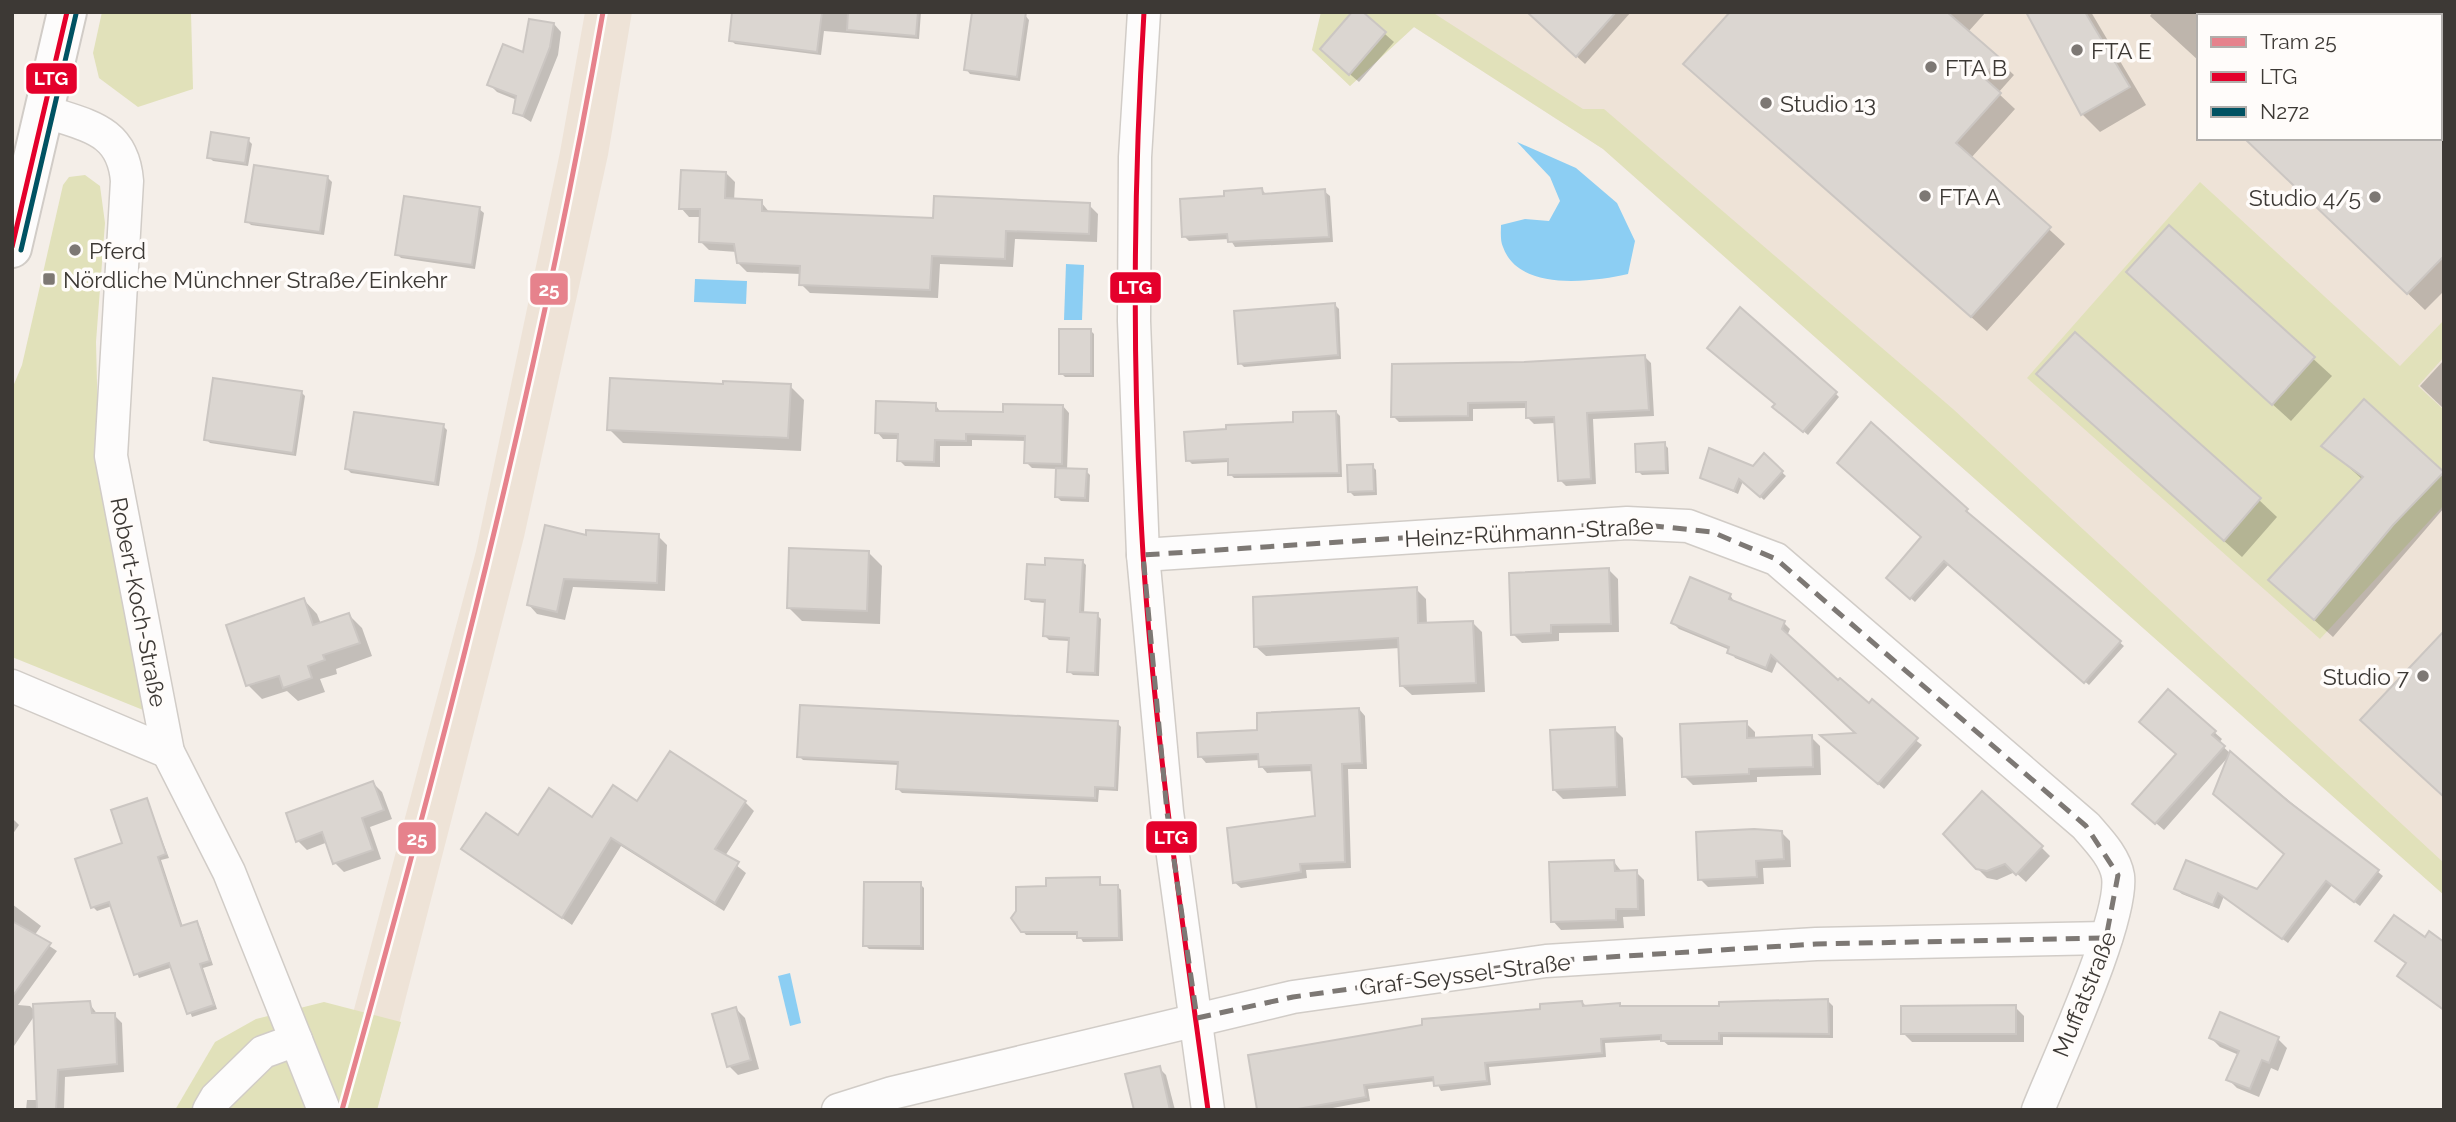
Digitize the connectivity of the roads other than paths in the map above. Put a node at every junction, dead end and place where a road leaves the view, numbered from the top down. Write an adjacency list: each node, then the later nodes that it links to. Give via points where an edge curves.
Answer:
1 (68, 12): 3 (main road)
2 (1144, 12): 5 (street, via 1135,158 1134,307)
3 (44, 111): 4 (main road); 7 (street, Robert-Koch-Straße, via 116,142 126,161 111,456)
4 (12, 247)
5 (1143, 555): 8 (street, Heinz-Rühmann-Straße, via 1627,523 1712,532 1776,559 1796,575 2086,826 2105,848); 10 (street, via 1167,812)
6 (12, 686): 7 (street)
7 (168, 752): 11 (street, Robert-Koch-Straße, via 229,872)
8 (2118, 875): 9 (street, Muffatstraße, via 2114,917)
9 (2106, 938): 10 (street, Graf-Seyssel-Straße, via 1816,944 1546,961 1293,997); 16 (street, Muffatstraße)
10 (1197, 1018): 14 (street, Graf-Seyssel-Straße); 15 (street)
11 (296, 1040): 12 (street, via 263,1052); 13 (street, Robert-Koch-Straße)
12 (209, 1110)
13 (324, 1110)
14 (838, 1110)
15 (1208, 1110)
16 (2038, 1110)

